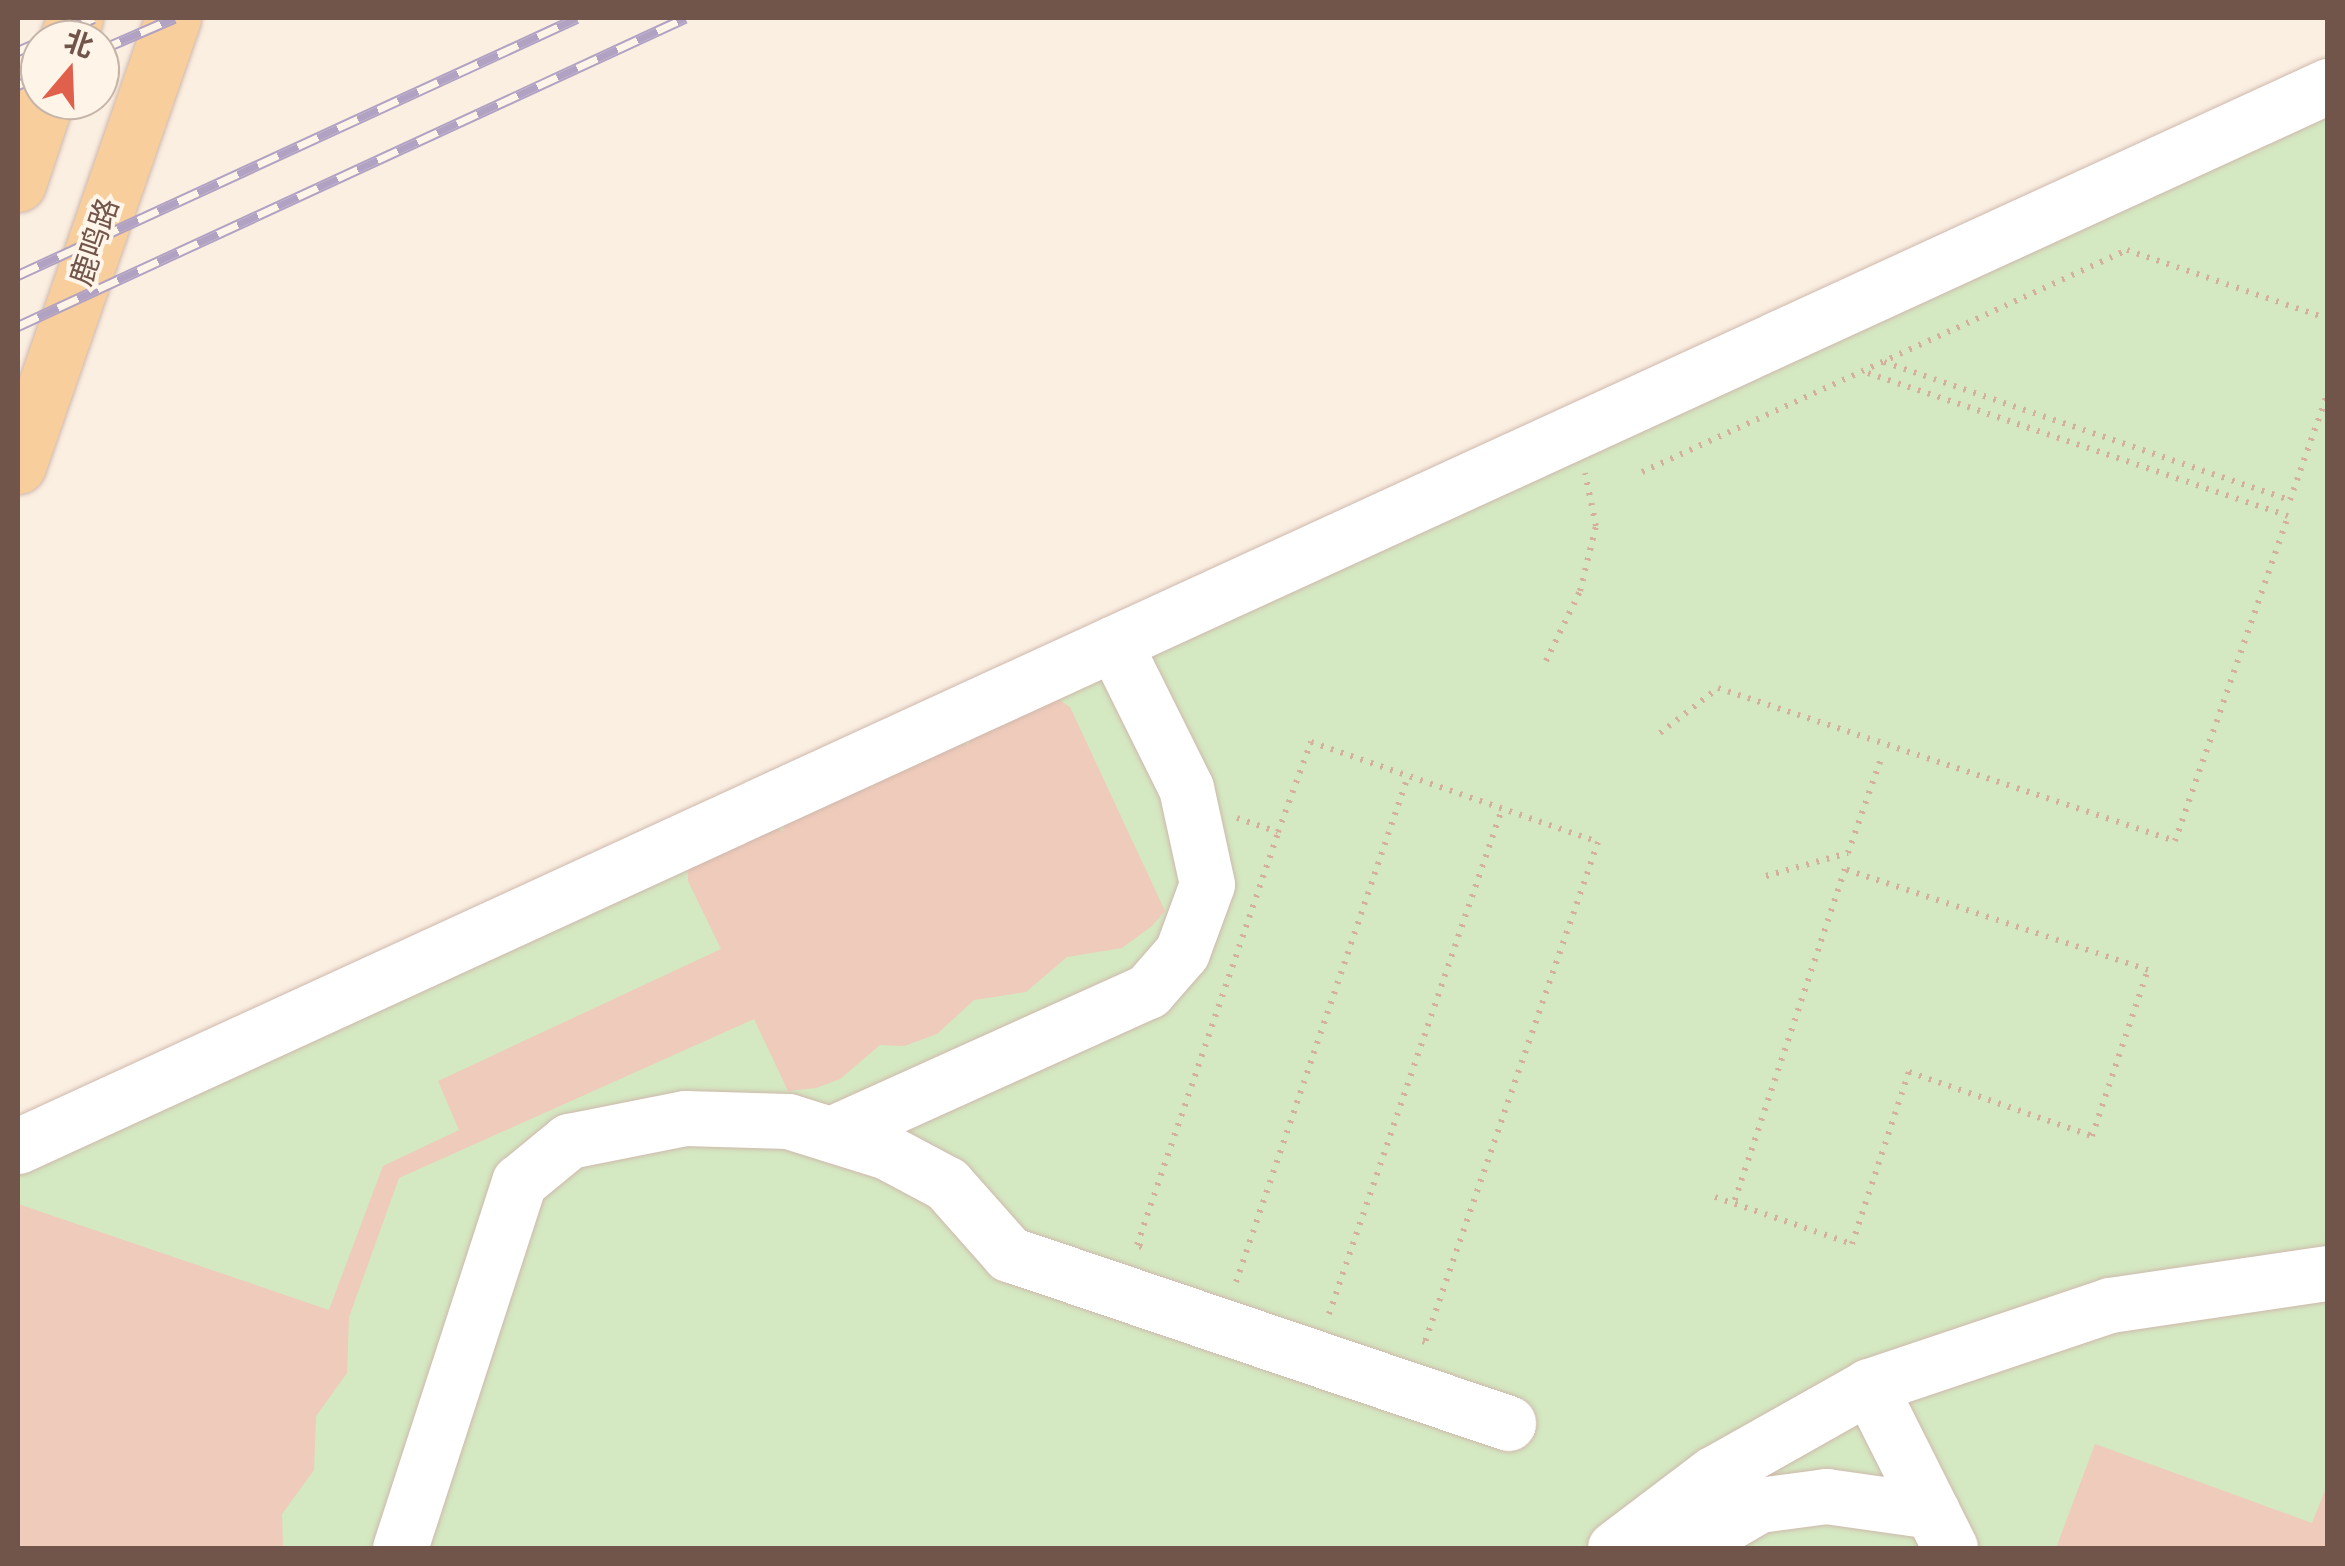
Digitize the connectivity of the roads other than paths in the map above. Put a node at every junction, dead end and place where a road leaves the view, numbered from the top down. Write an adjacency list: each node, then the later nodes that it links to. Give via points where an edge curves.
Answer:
1 (173, 18): 5 (main road, 鹿鸣路)
2 (2328, 86): 6 (lane)
3 (39, 120): 4 (main road)
4 (18, 184)
5 (18, 466)
6 (1114, 643): 7 (lane, via 1189,801 1207,884 1182,952 1148,990); 8 (lane)
7 (831, 1134): 11 (lane, via 887,1152 947,1184 1009,1254 1226,1293); 13 (lane, via 788,1121 685,1118 569,1141 519,1182)
8 (18, 1146)
9 (2328, 1273): 10 (lane, via 2110,1305)
10 (1869, 1386): 12 (lane); 14 (lane, via 1714,1474)
11 (1508, 1423)
12 (1941, 1530): 15 (lane, via 1826,1496 1759,1504)
13 (400, 1548)
14 (1614, 1548)
15 (1685, 1548)

